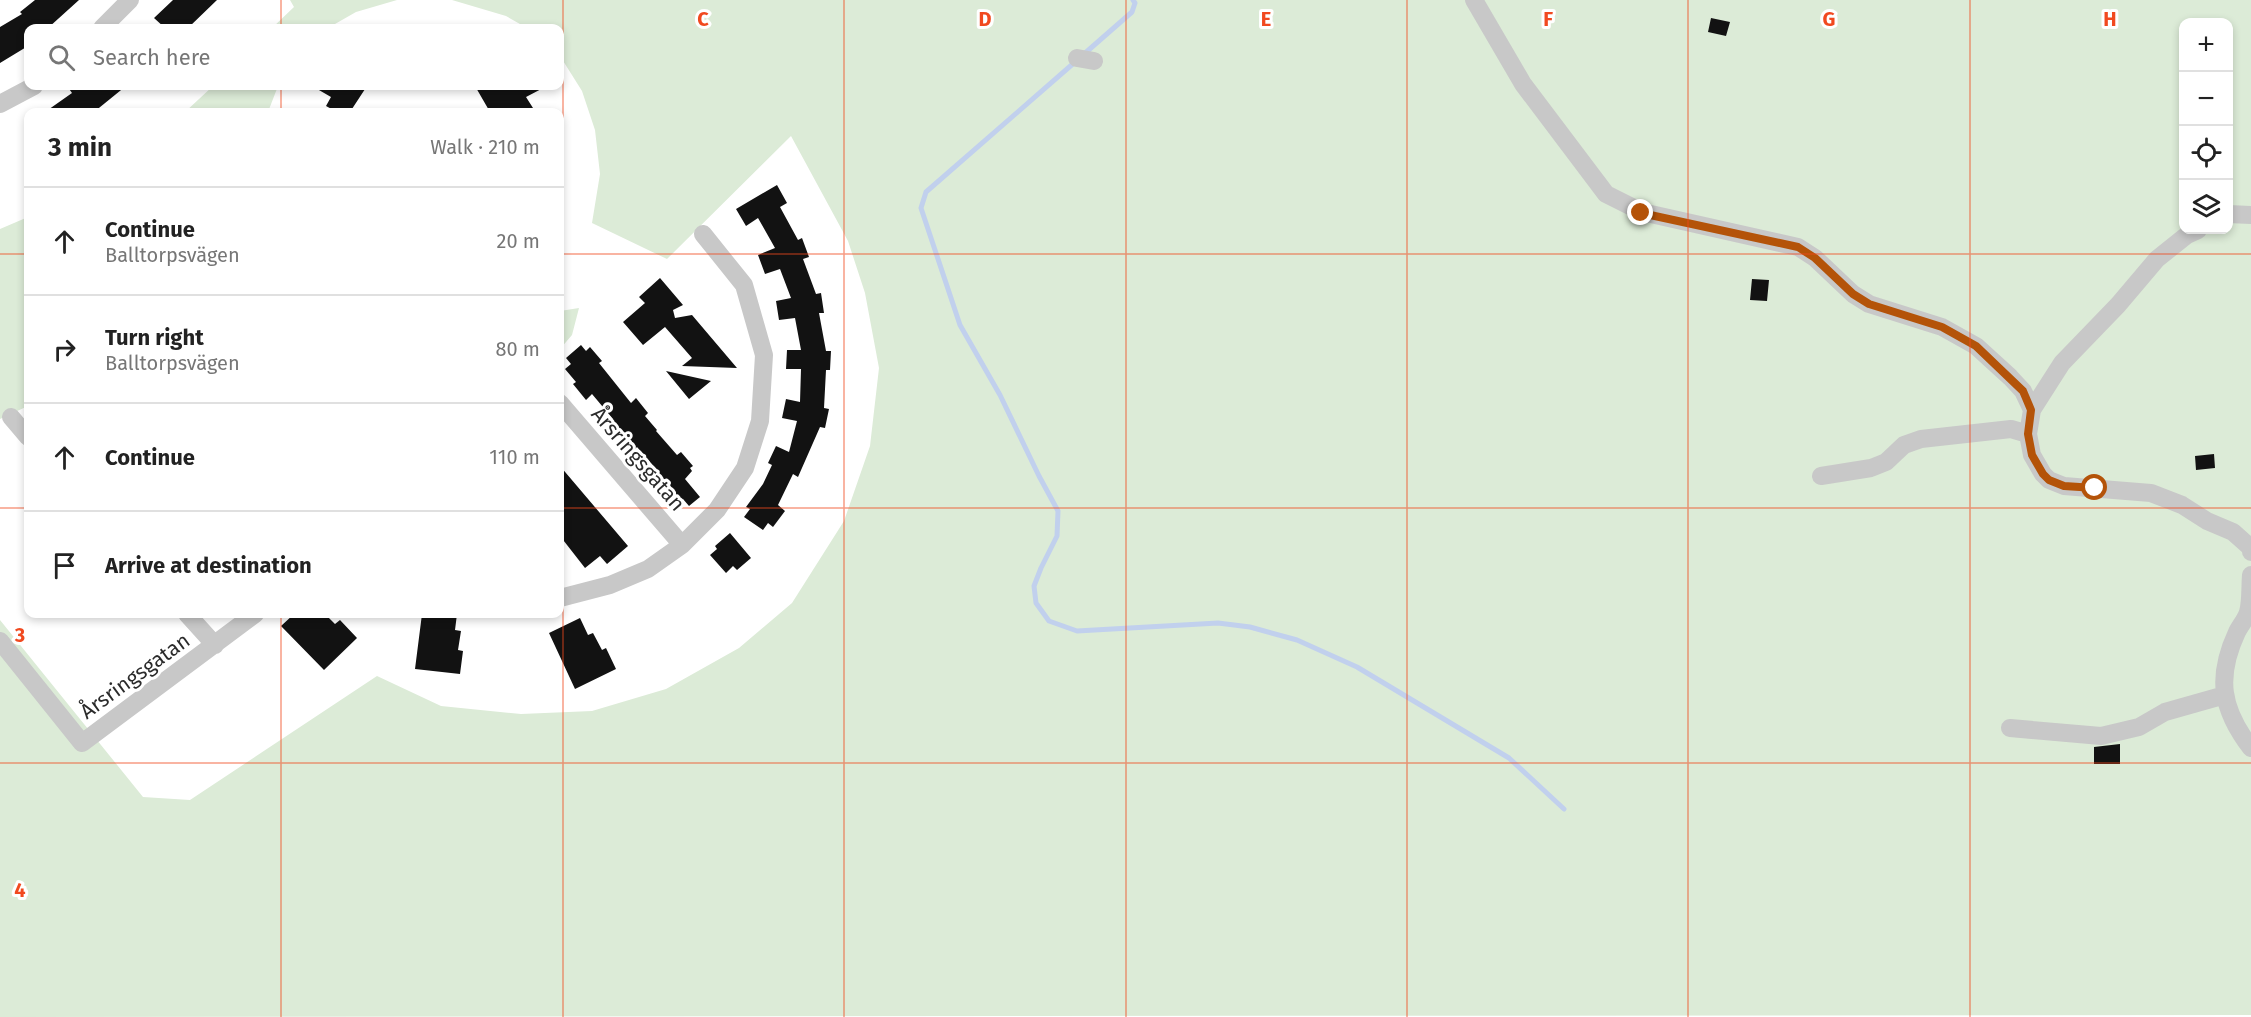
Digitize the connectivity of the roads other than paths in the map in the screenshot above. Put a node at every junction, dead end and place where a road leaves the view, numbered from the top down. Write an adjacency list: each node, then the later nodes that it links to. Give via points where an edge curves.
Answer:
1 (130, 0): 3 (street)
2 (1474, 0): 11 (street, via 1523,84 1606,194 1641,213 1798,247 1869,304 1942,327 1976,346 2023,391)
3 (106, 24)
4 (26, 90): 5 (street)
5 (0, 104)
6 (2233, 214): 7 (street)
7 (2251, 214)
8 (703, 234): 16 (street, Årsringsgatan, via 744,285 764,355 760,421 745,468 717,510)
9 (2191, 234): 11 (street, via 2157,259 2062,363)
10 (564, 408): 16 (street, Årsringsgatan)
11 (2031, 410): 14 (street)
12 (11, 417): 13 (street)
13 (24, 432)
14 (2028, 434): 15 (street, via 2011,429 1922,439 1904,445 1886,462 1871,468); 17 (street, via 2032,455 2049,480 2064,486 2151,493 2233,532)
15 (1821, 476)
16 (682, 545): 19 (street, Årsringsgatan, via 648,569 603,588)
17 (2251, 549)
18 (2251, 575): 24 (street, via 2248,612 2224,666)
19 (564, 597)
20 (191, 618): 23 (street, Årsringsgatan)
21 (250, 618): 23 (street, Årsringsgatan)
22 (0, 641): 23 (street, Årsringsgatan, via 82,742)
23 (215, 645)
24 (2225, 695): 25 (street, via 2165,712 2139,727 2101,736); 26 (street)
25 (2010, 728)
26 (2251, 748)

